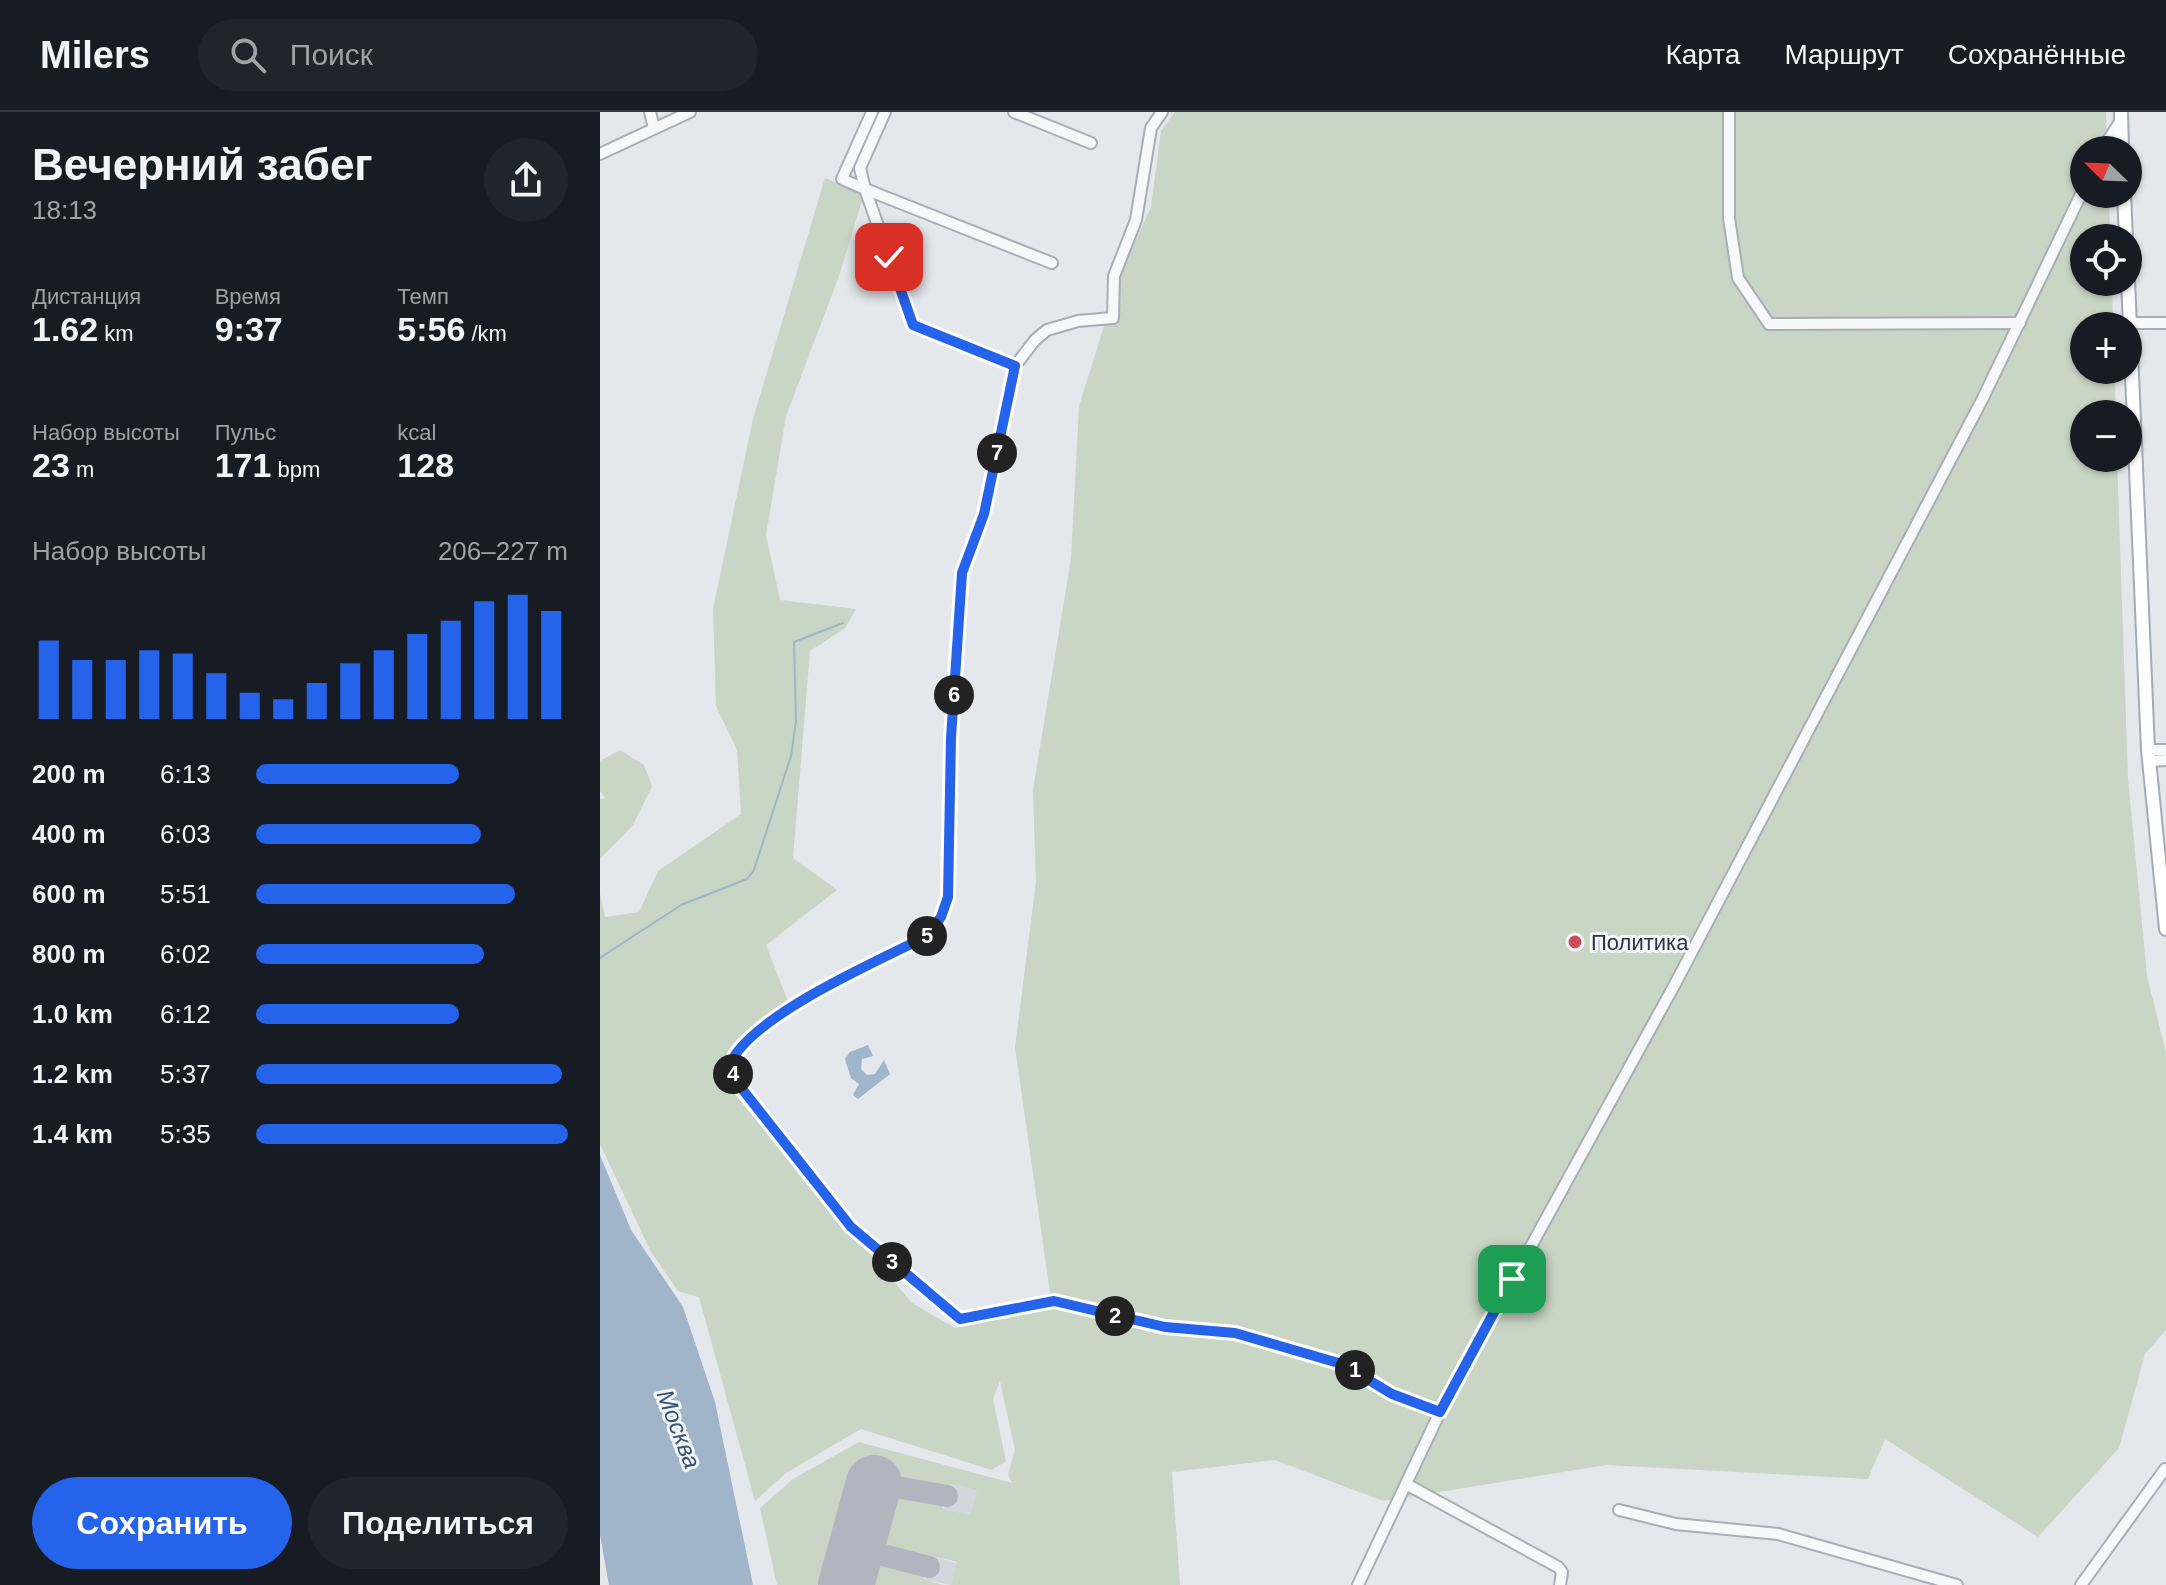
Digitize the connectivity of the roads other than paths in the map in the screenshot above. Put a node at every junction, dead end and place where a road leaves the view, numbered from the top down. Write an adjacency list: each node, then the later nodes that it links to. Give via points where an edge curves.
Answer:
1 (650, 112): 9 (street)
2 (690, 112): 9 (street)
3 (872, 112): 14 (street, via 842,179)
4 (885, 112): 14 (street, via 860,168)
5 (1014, 112): 12 (street)
6 (1162, 112): 20 (street, via 1151,128 1136,220 1114,276 1113,318 1047,330)
7 (1729, 112): 17 (street, via 1729,218 1738,278 1769,324)
8 (2121, 116): 10 (street); 11 (main road)
9 (654, 128): 13 (street)
10 (2110, 136)
11 (2122, 136)
12 (1091, 143)
13 (600, 154)
14 (865, 189): 16 (street); 20 (street, via 913,325)
15 (2075, 208): 17 (street)
16 (1052, 263)
17 (2020, 323): 26 (street, via 1675,984)
18 (2142, 323): 19 (street)
19 (2166, 323)
20 (1015, 366): 26 (street, via 984,514 962,573 948,897 941,917 927,936 792,1006 736,1052 735,1080 851,1227 960,1319 1054,1301 1165,1327 1235,1333 1342,1364 1392,1394)
21 (2133, 384): 23 (main road)
22 (2166, 750): 23 (street)
23 (2149, 756): 24 (street); 25 (main road)
24 (2166, 760)
25 (2166, 929)
26 (1440, 1412): 28 (street)
27 (2165, 1469): 33 (street)
28 (1406, 1484): 30 (street); 31 (street, via 1558,1567)
29 (1619, 1510): 32 (street, via 1676,1524 1778,1534)
30 (1358, 1585)
31 (1560, 1585)
32 (1957, 1585)
33 (2081, 1585)

